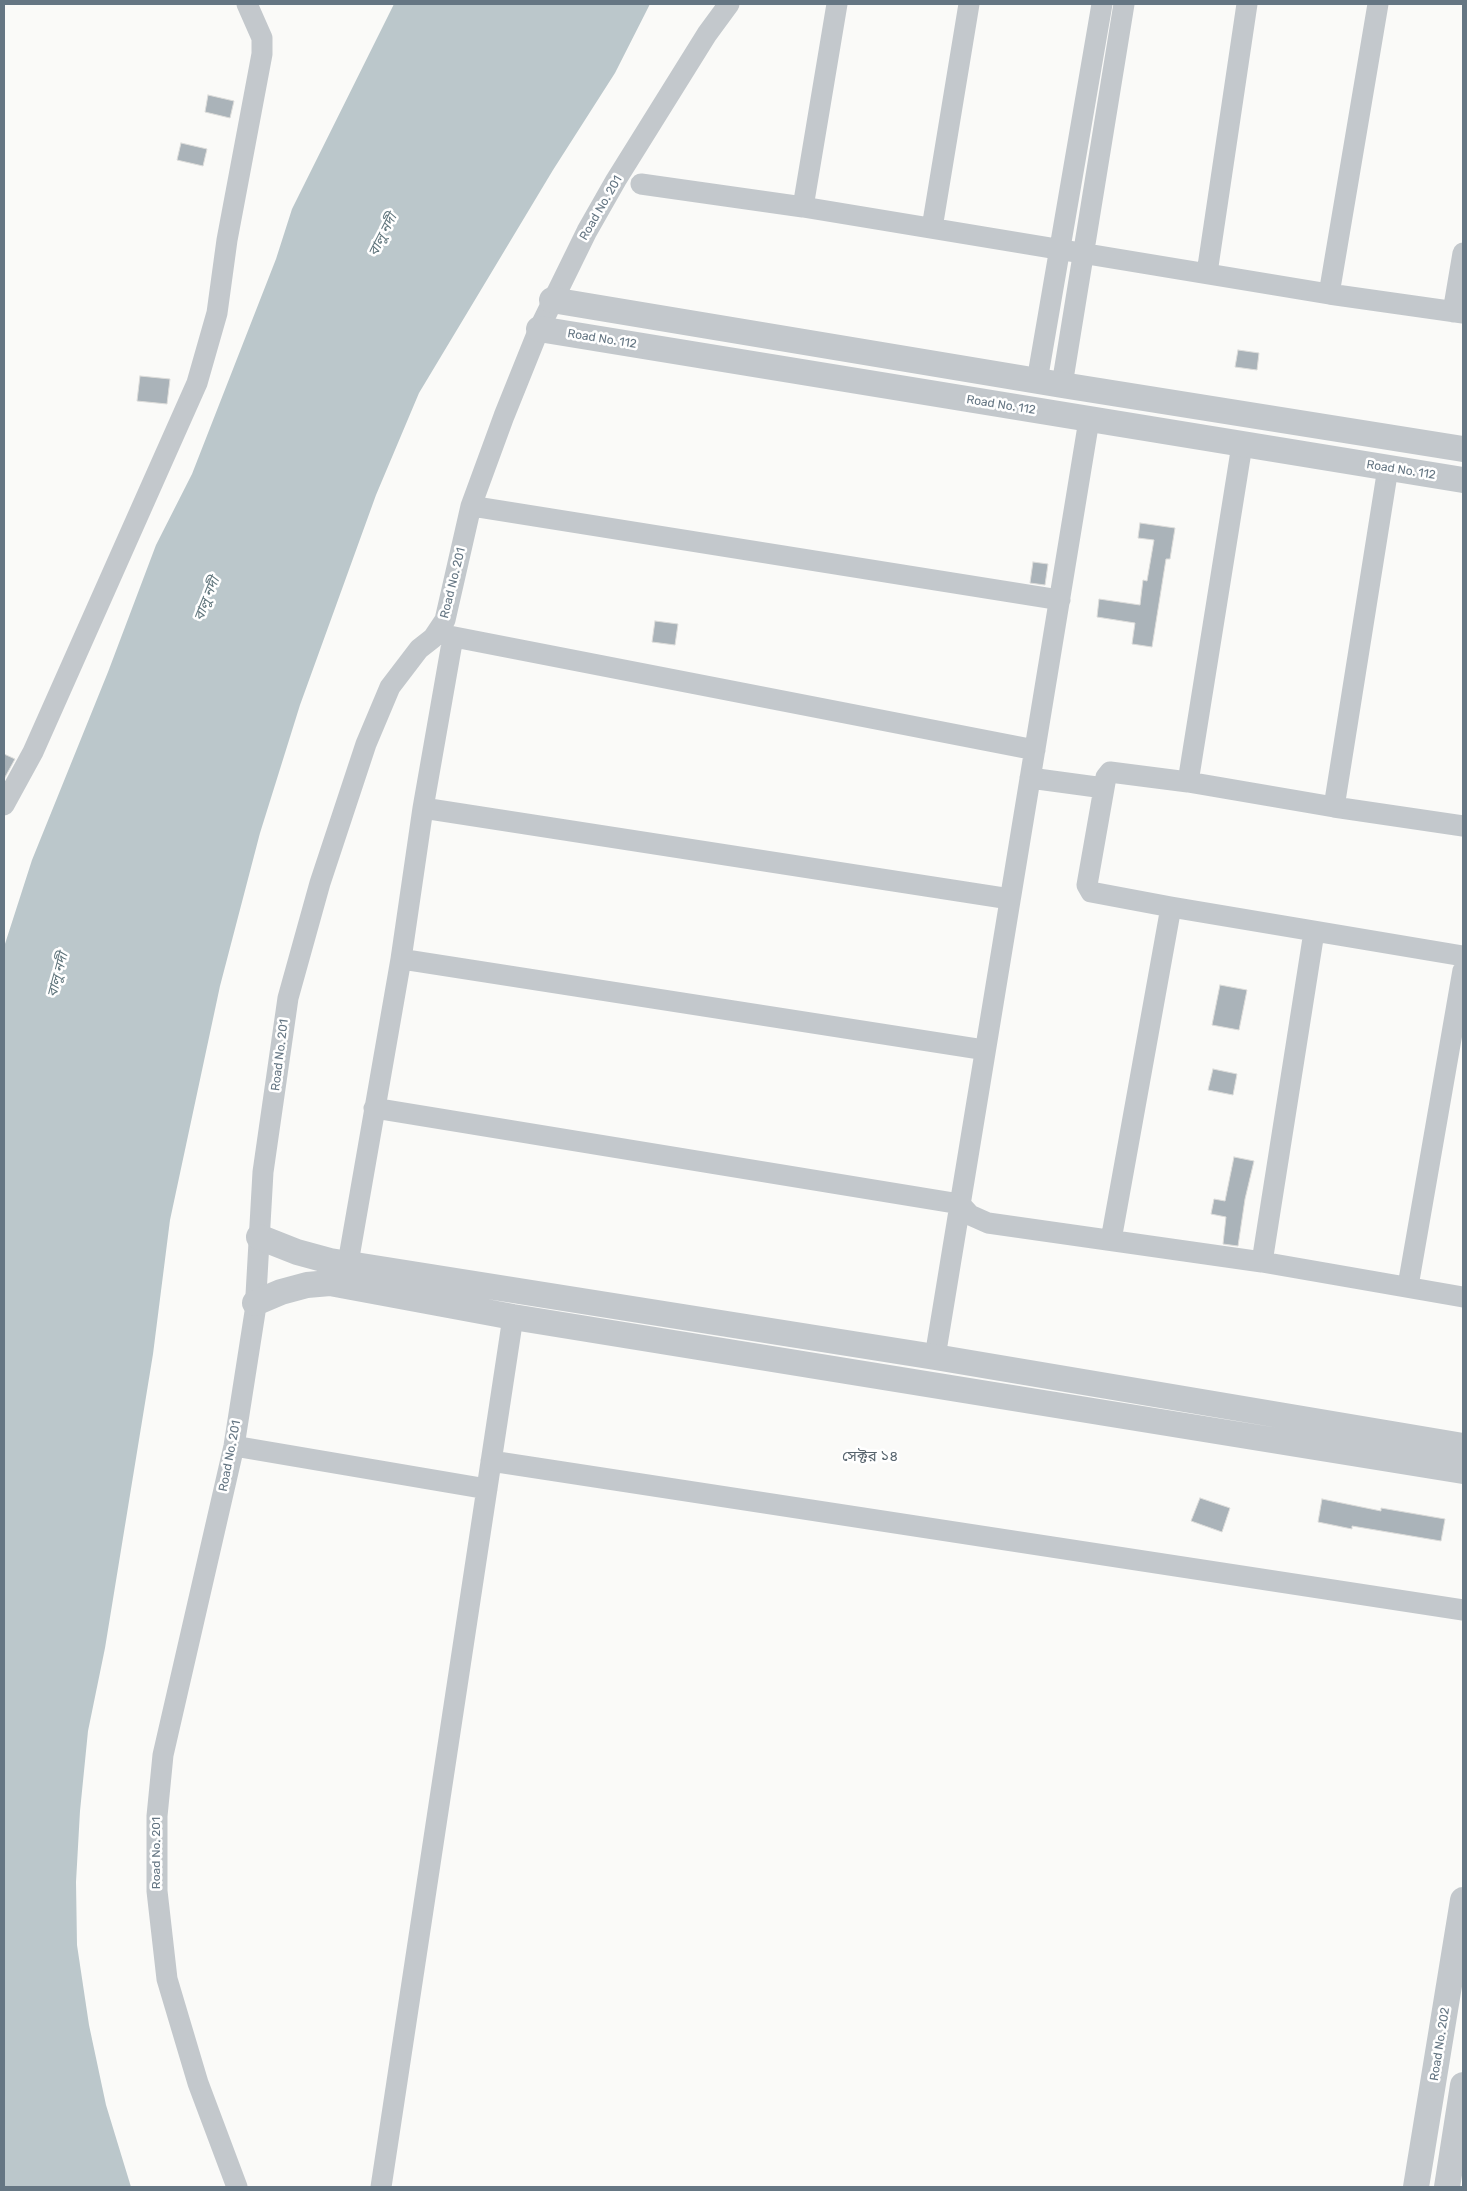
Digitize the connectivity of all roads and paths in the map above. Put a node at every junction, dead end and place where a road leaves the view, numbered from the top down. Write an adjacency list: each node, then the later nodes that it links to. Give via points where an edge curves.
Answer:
1 (247, 4): 35 (street, via 262,38 262,54 227,240 217,313 197,383 33,752)
2 (729, 4): 17 (street, Road No. 201, via 628,159)
3 (837, 4): 10 (street)
4 (969, 4): 11 (street)
5 (1102, 4): 12 (street)
6 (1124, 4): 13 (street)
7 (1247, 4): 15 (street)
8 (1378, 4): 16 (street)
9 (641, 184): 10 (street)
10 (803, 207): 11 (street)
11 (932, 228): 12 (street)
12 (1058, 248): 13 (street); 20 (street)
13 (1083, 253): 15 (street); 21 (street)
14 (1463, 253): 18 (street)
15 (1207, 273): 16 (street)
16 (1329, 294): 18 (street)
17 (552, 300): 19 (street, Road No. 201); 20 (street)
18 (1458, 312)
19 (540, 328): 23 (street, Road No. 112); 28 (street, Road No. 201)
20 (1037, 381): 21 (street)
21 (1062, 385): 22 (street)
22 (1094, 390): 23 (street); 25 (street)
23 (1089, 420): 24 (street, Road No. 112); 29 (street)
24 (1242, 445): 26 (street, Road No. 112); 33 (street)
25 (1463, 449)
26 (1388, 468): 27 (street, Road No. 112); 36 (street)
27 (1463, 480)
28 (471, 506): 29 (street); 30 (street, Road No. 201, via 445,620)
29 (1060, 600): 31 (street)
30 (445, 635): 31 (street); 37 (street); 48 (street, Road No. 201, via 419,648 390,686 366,744 320,883 288,998 263,1172)
31 (1035, 750): 32 (street)
32 (1030, 778): 34 (street); 39 (street)
33 (1188, 782): 34 (street, via 1110,772); 36 (street)
34 (1104, 788): 40 (street, via 1088,889)
35 (4, 804)
36 (1334, 807): 38 (street)
37 (423, 808): 39 (street); 43 (street)
38 (1463, 826)
39 (1010, 899): 45 (street)
40 (1171, 908): 41 (street); 49 (street)
41 (1314, 932): 42 (street); 50 (street)
42 (1463, 956)
43 (401, 959): 45 (street); 46 (street)
44 (1463, 970): 52 (street)
45 (986, 1050): 47 (street)
46 (374, 1108): 47 (street); 51 (street)
47 (960, 1204): 49 (street, via 970,1215 988,1223); 56 (street)
48 (259, 1237): 51 (street, via 297,1252); 54 (street, Road No. 201)
49 (1112, 1240): 50 (street)
50 (1262, 1262): 52 (street)
51 (348, 1263): 56 (street)
52 (1408, 1286): 53 (street)
53 (1463, 1297)
54 (255, 1303): 55 (street, via 298,1287 330,1283); 57 (street, Road No. 201)
55 (513, 1317): 59 (street); 60 (street)
56 (935, 1357): 58 (street)
57 (234, 1446): 61 (street); 65 (street, Road No. 201, via 164,1755 157,1816 157,1891 167,1979 198,2083)
58 (1463, 1446)
59 (491, 1461): 61 (street); 62 (street)
60 (1463, 1471)
61 (487, 1489): 66 (street)
62 (1463, 1610)
63 (1463, 1900): 67 (street, Road No. 202)
64 (1463, 2085): 68 (street)
65 (237, 2187)
66 (382, 2187)
67 (1416, 2187)
68 (1447, 2187)

